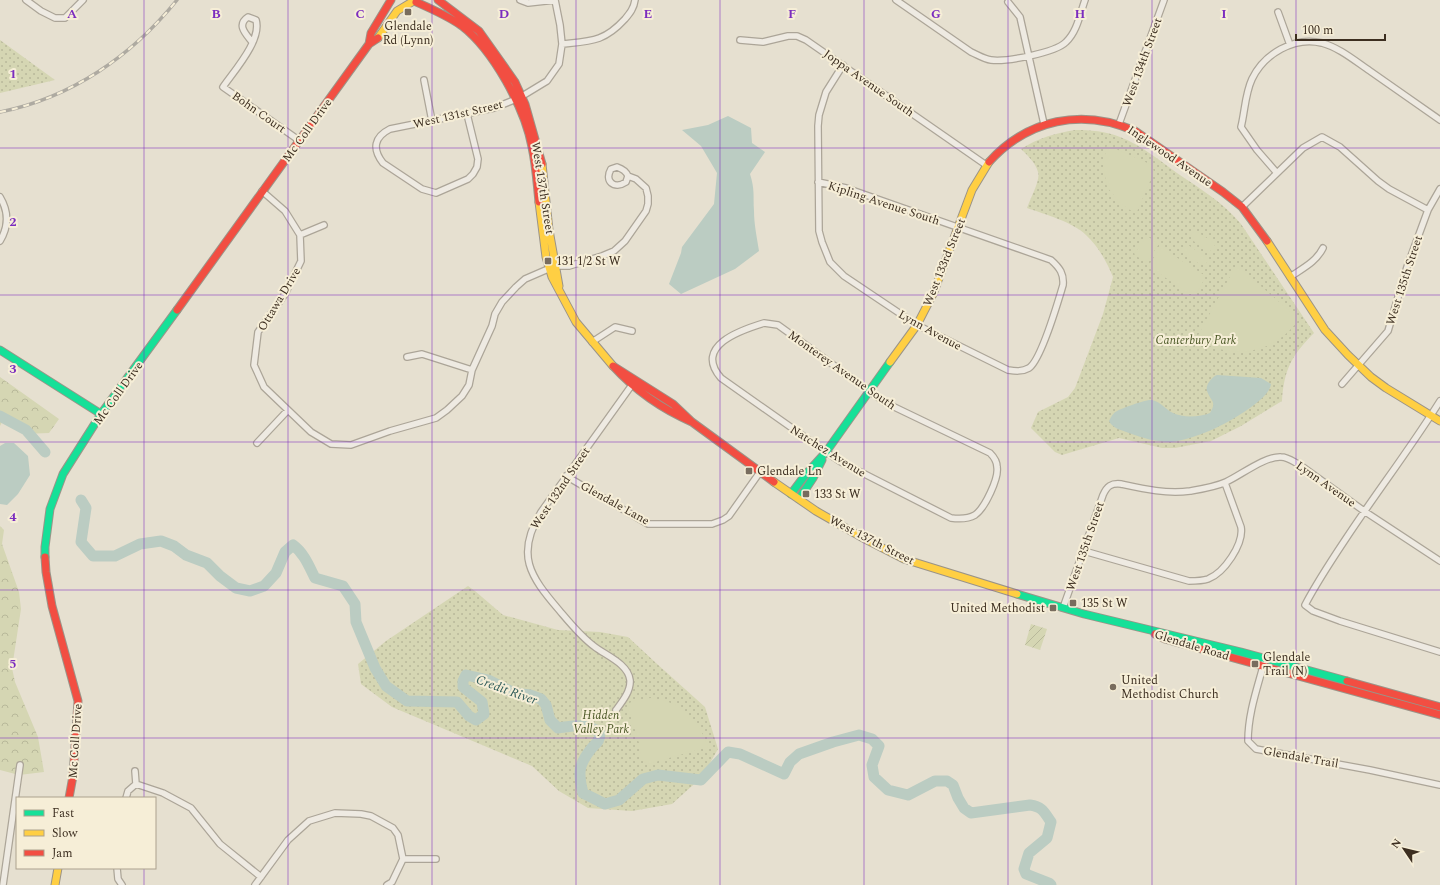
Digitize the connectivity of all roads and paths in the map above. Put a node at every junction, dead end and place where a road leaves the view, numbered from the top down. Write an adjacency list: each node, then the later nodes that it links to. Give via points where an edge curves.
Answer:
1 (26, 0): 2 (street, via 55,18 65,18)
2 (83, 0)
3 (391, 0): 18 (main road, Mc Coll Drive, via 371,32)
4 (424, 0): 12 (main road, Mc Coll Drive)
5 (438, 0): 15 (main road, via 466,20)
6 (520, 0): 7 (street, West 131st Street, via 528,3)
7 (555, 0): 19 (street, West 131st Street)
8 (635, 0): 19 (street, via 631,12 606,36 590,41)
9 (896, 0): 21 (street, via 982,58 998,61)
10 (1084, 0): 21 (street, via 1075,28 1065,43 1050,51)
11 (1164, 0): 30 (street, West 134th Street)
12 (412, 2): 15 (main road, via 444,14 469,32); 18 (main road, Mc Coll Drive, via 397,11 378,38)
13 (1008, 2): 21 (street, via 1020,17)
14 (1278, 12): 20 (street)
15 (476, 34): 24 (main road, West 137th Street, via 502,62); 25 (main road, West 137th Street)
16 (740, 40): 22 (street, Joppa Avenue South, via 763,42 797,36)
17 (252, 42): 31 (street, Bohn Court, via 223,87)
18 (369, 44): 31 (main road, Mc Coll Drive)
19 (562, 44): 24 (street, West 131st Street, via 559,64 547,81)
20 (1290, 45): 27 (street, via 1322,43 1340,51); 33 (street, via 1270,56 1257,70 1248,91 1241,127)
21 (1029, 55): 29 (street)
22 (843, 65): 32 (street, Joppa Avenue South); 35 (street, via 826,92 819,114)
23 (424, 80): 28 (street)
24 (522, 96): 25 (street, West 131st Street); 46 (main road, West 137th Street, via 541,159)
25 (515, 100): 26 (street, West 131st Street); 46 (main road, West 137th Street, via 532,146 546,258)
26 (467, 114): 28 (street, West 131st Street); 28 (street, West 131st Street, via 478,159 477,167 468,179 436,193 422,189 383,162 376,145 383,133)
27 (1440, 120)
28 (432, 121)
29 (1044, 124): 30 (main road, Inglewood Avenue, via 1086,118); 32 (main road, West 133rd Street, via 1015,139)
30 (1119, 124): 39 (main road, Inglewood Avenue, via 1149,140)
31 (300, 141): 37 (main road, Mc Coll Drive)
32 (986, 164): 42 (main road, West 133rd Street, via 972,190)
33 (1277, 173): 39 (street); 40 (street, via 1303,148 1322,137 1340,147 1389,189)
34 (628, 176): 46 (street, Ottawa Drive, via 646,188 648,204 625,241 614,251 602,256 569,266)
35 (818, 182): 42 (street, Kipling Avenue South, via 846,188); 48 (street, Lynn Avenue, via 819,231 830,262 844,276)
36 (1440, 189): 40 (street, West 135th Street)
37 (262, 191): 43 (street, via 285,211); 62 (main road, Mc Coll Drive)
38 (0, 197): 44 (street, via 8,219 5,234)
39 (1242, 207): 47 (main road, Inglewood Avenue)
40 (1428, 210): 54 (street, West 135th Street, via 1407,267 1388,331)
41 (324, 225): 43 (street)
42 (958, 227): 48 (main road, West 133rd Street, via 933,294); 55 (street, Kipling Avenue South, via 1051,260 1060,269 1063,277 1060,297 1039,356)
43 (300, 234): 61 (street, Ottawa Drive, via 301,261 285,294 258,332 254,365 264,387)
44 (0, 241)
45 (1323, 248): 47 (street, via 1314,261)
46 (552, 267): 51 (main road, West 137th Street, via 576,322); 56 (street, Ottawa Drive, via 516,286 502,302)
47 (1290, 277): 54 (main road, Inglewood Avenue, via 1325,330)
48 (917, 325): 55 (street, Lynn Avenue, via 1008,370 1021,371); 59 (main road, West 133rd Street)
49 (632, 331): 51 (street, via 614,327)
50 (742, 332): 59 (street, Monterey Avenue South, via 764,323 778,325); 66 (street, Natchez Avenue, via 725,340 715,349 713,362 717,373)
51 (592, 342): 57 (main road, West 137th Street, via 613,366)
52 (0, 350): 62 (main road)
53 (407, 357): 56 (street, via 422,354)
54 (1359, 366): 58 (street); 63 (main road, Inglewood Avenue, via 1386,388)
55 (1028, 368)
56 (472, 370): 61 (street, Ottawa Drive, via 469,384 462,396 436,418 351,444 331,444 311,432)
57 (633, 382): 67 (main road, West 137th Street, via 673,404 692,422); 68 (street, West 132nd Street)
58 (1342, 384)
59 (869, 391): 66 (main road, West 133rd Street); 71 (street, Monterey Avenue South, via 891,406 990,453 997,467)
60 (1440, 401): 63 (street)
61 (288, 410): 65 (street)
62 (101, 414): 88 (main road, Mc Coll Drive, via 63,474 50,510 45,547 52,606 78,701)
63 (1431, 416): 64 (main road, Inglewood Avenue); 74 (street)
64 (1440, 421)
65 (257, 443)
66 (826, 452): 71 (street, Natchez Avenue, via 851,468 951,518 963,518 980,511); 72 (main road, West 133rd Street); 73 (main road, West 133rd Street)
67 (760, 472): 68 (street, Glendale Lane, via 729,516 712,524 648,524); 72 (main road, West 137th Street)
68 (566, 476): 82 (street, West 132nd Street, via 533,526 528,542 529,566 542,590 572,625 589,643 628,673 629,690)
69 (1225, 483): 70 (street, Lynn Avenue, via 1177,492); 74 (street, Lynn Avenue, via 1264,460 1282,457 1300,465); 75 (street, via 1241,527 1241,540 1220,572 1207,579 1189,580)
70 (1110, 485): 75 (street, West 135th Street, via 1105,489)
71 (991, 490)
72 (791, 494): 73 (main road, West 137th Street)
73 (799, 499): 77 (main road, West 137th Street, via 859,536 904,559)
74 (1364, 511): 76 (street, Lynn Avenue); 79 (street, via 1317,582 1305,605 1313,611 1340,621)
75 (1084, 551): 77 (street, West 135th Street)
76 (1440, 561)
77 (1063, 608): 78 (main road, West 137th Street)
78 (1146, 630): 80 (main road, Glendale Road, via 1164,638)
79 (1440, 652)
80 (1264, 663): 81 (main road, Glendale Road); 83 (main road, Glendale Road); 87 (street, Glendale Trail, via 1248,730 1248,741 1256,749)
81 (1440, 707)
82 (616, 710)
83 (1440, 715)
84 (20, 765): 95 (street)
85 (135, 771): 86 (street)
86 (136, 784): 89 (street, via 128,791); 94 (street, via 163,793 191,808 220,844)
87 (1440, 785)
88 (69, 797)
89 (126, 797)
90 (403, 859): 91 (street); 94 (street, via 398,835 393,828 376,818 362,814 335,813 309,821 288,840); 99 (street, via 392,882)
91 (436, 859)
92 (58, 869): 96 (main road)
93 (117, 869): 97 (street, via 118,879)
94 (261, 877): 98 (street)
95 (3, 885)
96 (55, 885)
97 (122, 885)
98 (255, 885)
99 (387, 885)

